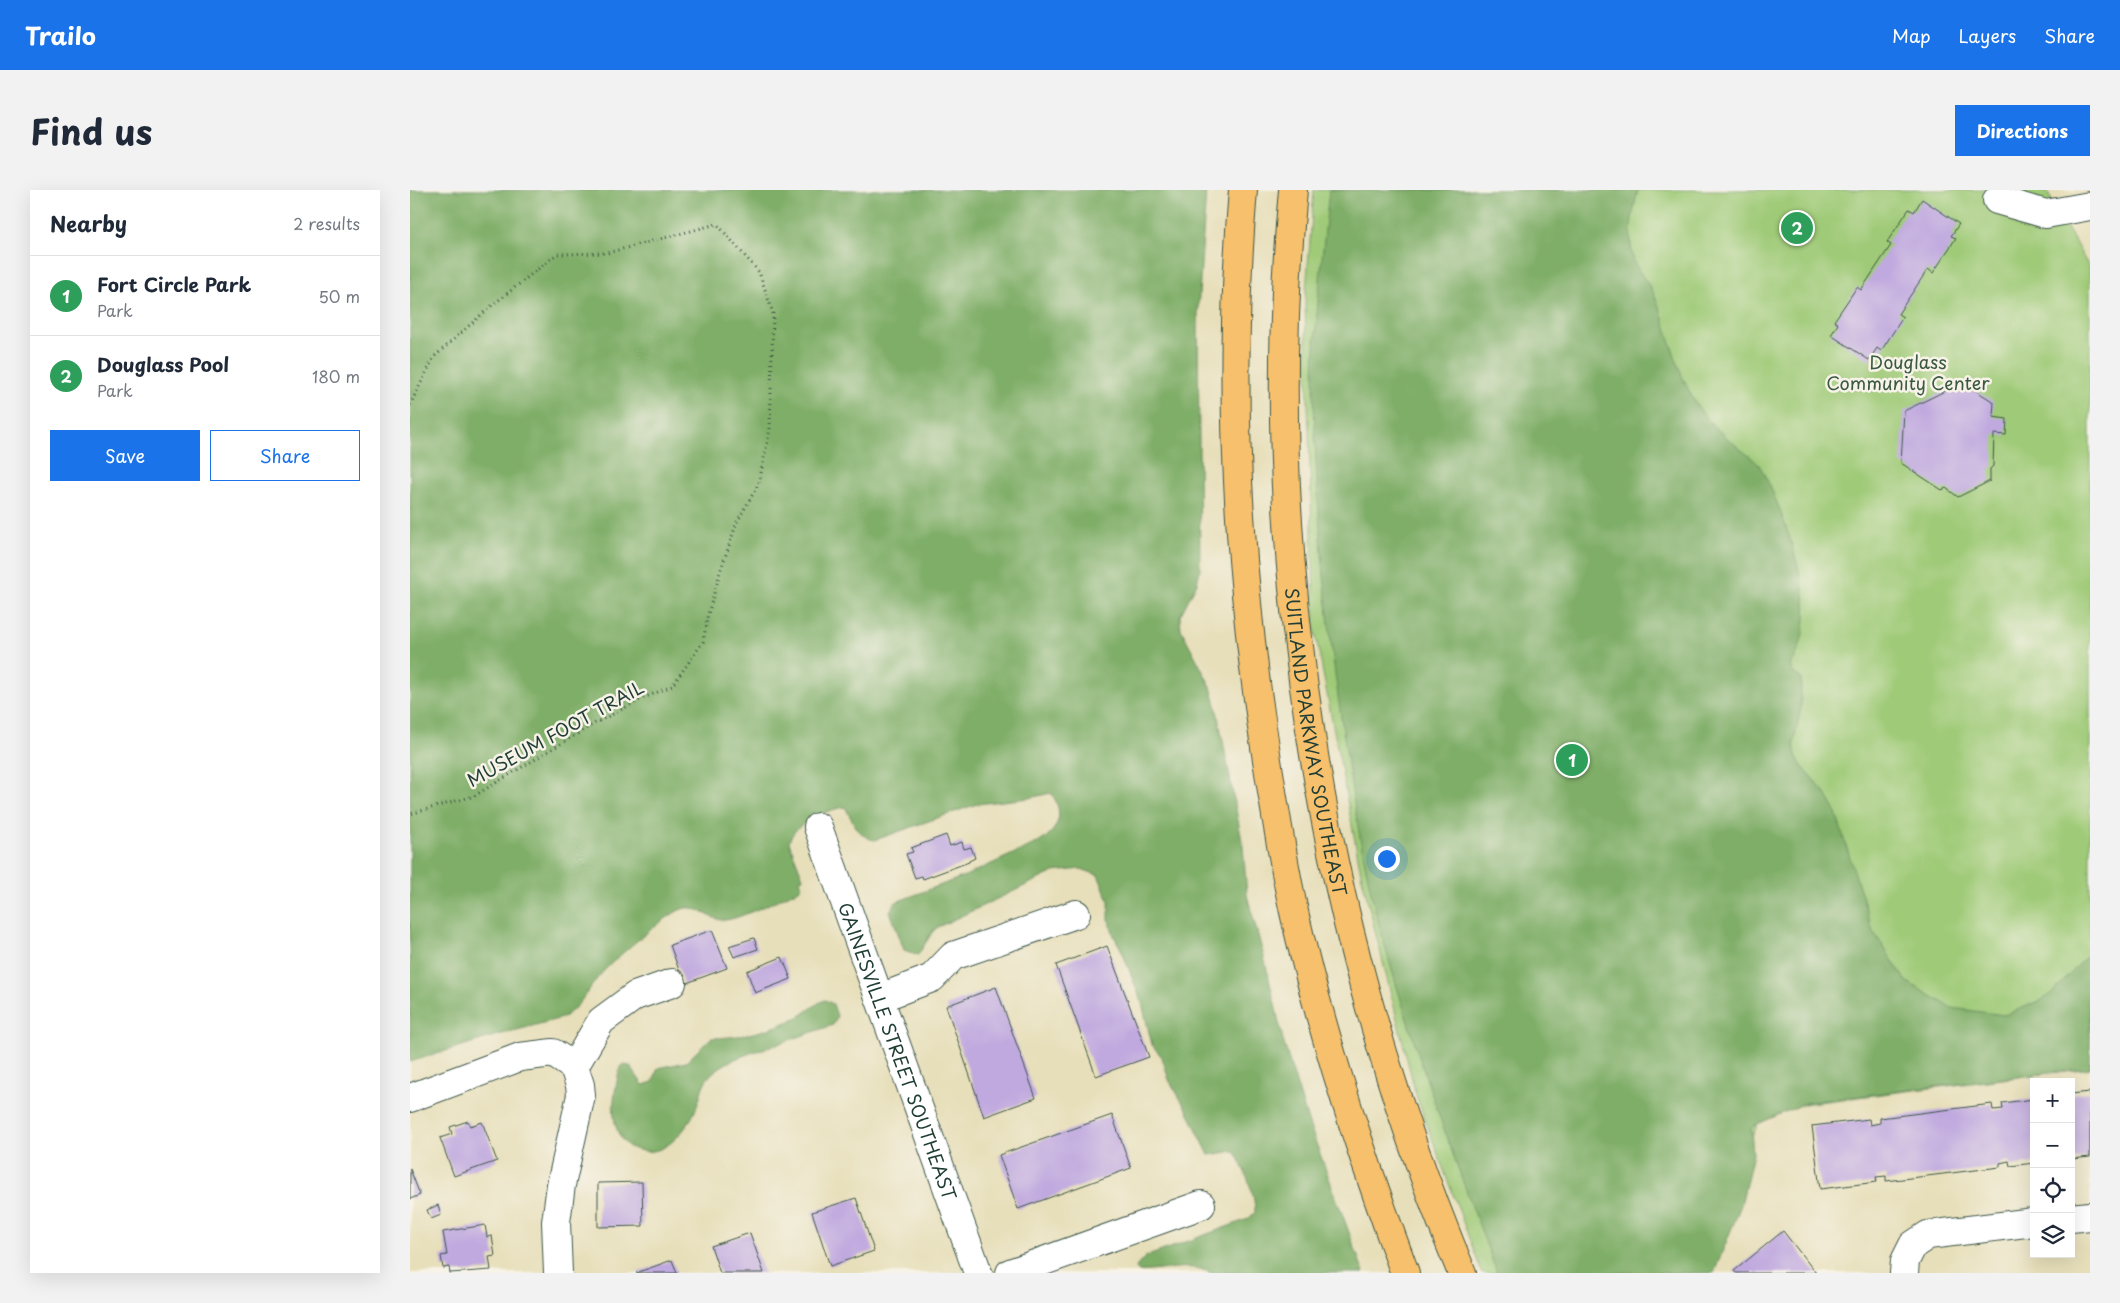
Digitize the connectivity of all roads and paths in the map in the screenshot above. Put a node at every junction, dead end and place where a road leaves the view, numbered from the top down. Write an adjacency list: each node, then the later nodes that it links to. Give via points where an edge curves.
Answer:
1 (1243, 190): 20 (highway, via 1235,346 1237,468 1245,585 1261,721 1282,855 1312,984 1345,1098)
2 (1293, 190): 21 (highway, SUITLAND PARKWAY SOUTHEAST, via 1287,276 1284,422 1292,560 1312,748 1351,936 1371,1013 1432,1201)
3 (1997, 200): 4 (street, via 2046,214)
4 (2090, 206)
5 (410, 405): 6 (path, MUSEUM FOOT TRAIL, via 434,357 557,254 607,253 717,224 759,272 773,313 770,429 759,483 737,522 708,614 703,642 685,670 672,686 597,722 474,796)
6 (410, 814)
7 (818, 827): 10 (street, GAINESVILLE STREET SOUTHEAST)
8 (1076, 914): 10 (street, via 953,956 932,978)
9 (672, 983): 11 (street, via 635,996 601,1021)
10 (880, 998): 18 (street, GAINESVILLE STREET SOUTHEAST)
11 (563, 1060): 12 (street, via 520,1057); 17 (street, via 580,1085 581,1095 556,1222)
12 (410, 1098)
13 (1201, 1204): 19 (street)
14 (2090, 1216): 15 (street)
15 (2075, 1218)
16 (2030, 1222): 22 (street, via 1928,1234 1913,1245 1904,1261)
17 (558, 1273)
18 (978, 1273)
19 (1010, 1273)
20 (1405, 1273)
21 (1462, 1273)
22 (1904, 1273)

